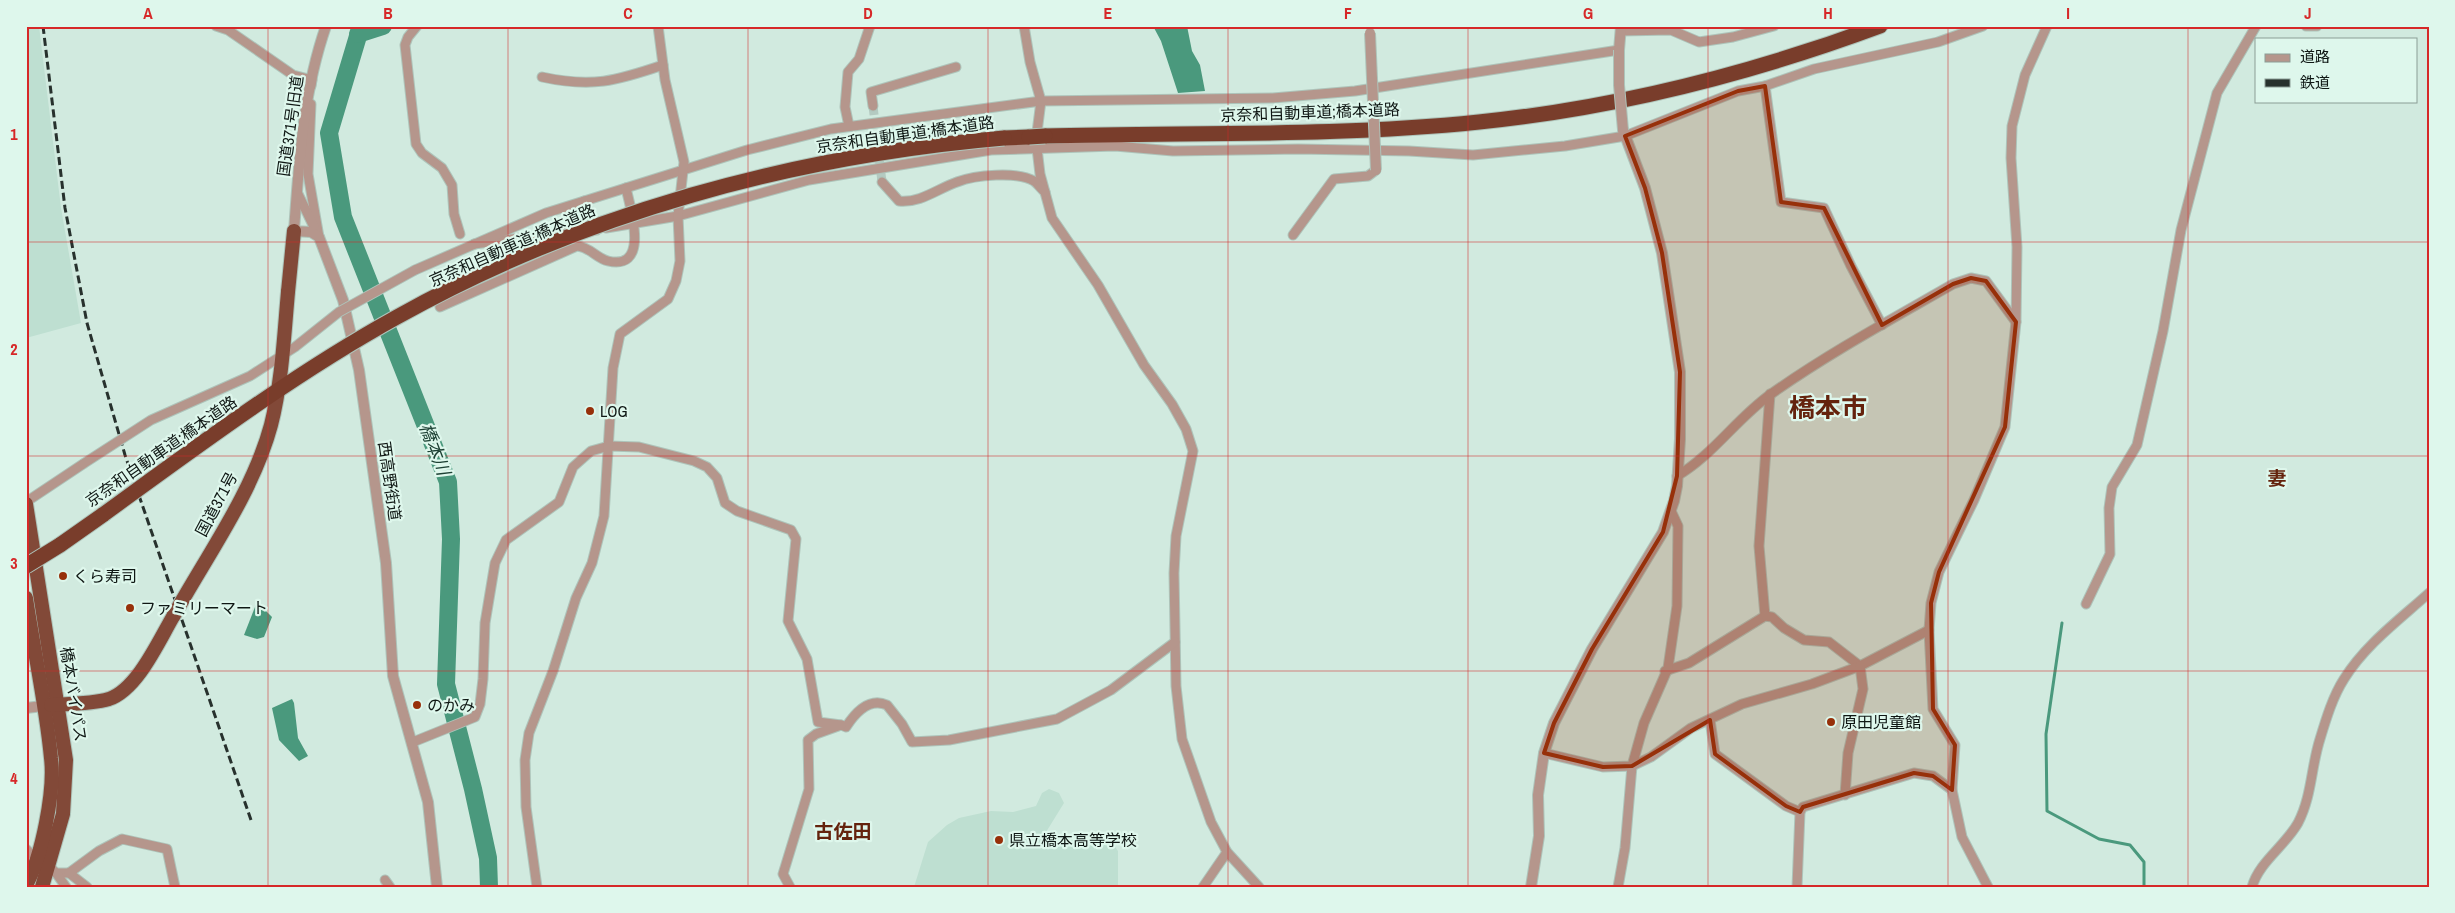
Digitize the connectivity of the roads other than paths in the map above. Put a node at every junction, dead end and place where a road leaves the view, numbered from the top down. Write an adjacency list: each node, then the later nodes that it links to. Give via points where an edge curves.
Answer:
1 (216, 26): 20 (street, via 228,30 292,75)
2 (326, 26): 20 (street, 国道371号旧道)
3 (417, 26): 38 (street, via 405,45 416,144 422,153 442,168 452,185 454,214)
4 (658, 26): 17 (street)
5 (870, 26): 24 (street, via 859,59 848,72 845,107)
6 (1024, 26): 22 (street)
7 (1774, 26): 15 (street, via 1699,42 1670,30)
8 (1880, 26): 26 (highway, 京奈和自動車道;橋本道路, via 1738,73 1655,94 1566,111 1478,122 1353,131 1165,133)
9 (1983, 26): 21 (street, via 1938,42 1814,69)
10 (2048, 26): 43 (street, via 2025,75 2012,126 2017,247)
11 (2306, 26): 12 (street)
12 (2317, 26)
13 (2256, 27): 53 (street, via 2217,93 2181,230 2163,331 2137,445 2112,487 2110,554)
14 (1369, 29): 28 (street, bridge)
15 (1621, 29): 16 (street)
16 (1619, 50): 22 (street, via 1355,91 1240,98); 25 (street, bridge)
17 (663, 65): 19 (street, via 620,80 597,84); 27 (street)
18 (956, 67): 23 (street, via 872,92)
19 (542, 77)
20 (312, 80): 31 (street, 国道371号旧道, via 303,122); 40 (street, 西高野街道, via 308,174)
21 (1765, 86): 25 (street, via 1738,91); 44 (street, via 1781,202 1824,208)
22 (1041, 101): 24 (street); 26 (street)
23 (873, 106)
24 (849, 126): 27 (street)
25 (1624, 133): 26 (street, via 1518,152 1474,155 1298,149 1173,152); 47 (street, via 1645,188 1662,253 1680,372)
26 (1037, 140): 32 (street); 34 (street, via 828,176); 50 (highway, 京奈和自動車道;橋本道路, bridge, via 1004,138 912,148 780,172 638,211 555,242 397,316 215,434)
27 (684, 169): 30 (street); 34 (street)
28 (1376, 170): 39 (street, via 1368,176 1334,178)
29 (882, 182): 32 (street, via 899,200 912,202 957,181 976,176 1024,178 1034,181)
30 (626, 188): 33 (street); 35 (street)
31 (296, 191): 37 (street, 国道371号旧道); 40 (street)
32 (1045, 192): 56 (street, via 1052,218 1172,404 1186,429 1193,451 1176,536)
33 (584, 201): 36 (street); 41 (street, via 546,213)
34 (678, 216): 35 (street); 46 (street, via 680,261 668,299 620,334 612,368)
35 (634, 224): 36 (street); 42 (street, via 636,239 632,252 620,261 607,261 590,249 577,246)
36 (597, 230): 41 (street)
37 (294, 231): 40 (street, via 311,232); 59 (highway, 国道371号, bridge, via 280,383 260,458 228,521 138,675 124,692 108,699)
38 (460, 234)
39 (1293, 235)
40 (318, 237): 64 (street, 西高野街道, via 343,300 358,370 386,563 393,676)
41 (474, 244): 48 (street, bridge, via 416,270 340,312 250,376 151,420)
42 (440, 307)
43 (2016, 322): 44 (street, via 1986,281 1971,278 1953,284); 55 (street, via 2005,427 1939,572 1931,603)
44 (1882, 325): 45 (street)
45 (1770, 394): 47 (street, via 1693,467); 54 (street, via 1759,546)
46 (609, 446): 63 (street, via 639,447 707,467 717,478 725,504 791,530 796,539 788,621 807,659 818,722); 64 (street, via 590,451 573,467 559,502 506,540 493,570 480,704 475,716); 80 (street, via 604,516 592,563 576,598 529,733 525,760 526,807)
47 (1677, 476): 49 (street)
48 (26, 503): 59 (highway, 橋本バイパス)
49 (1670, 510): 58 (street, via 1678,526 1676,606); 65 (street, via 1663,532 1554,722)
50 (26, 566)
51 (2429, 593): 88 (street, via 2369,647 2344,680 2319,740 2311,786 2302,814 2285,842 2255,875)
52 (26, 598): 60 (highway, 橋本バイパス)
53 (2086, 604)
54 (1765, 616): 57 (street, via 1772,617 1804,640 1829,642); 58 (street, via 1689,663)
55 (1929, 630): 57 (street); 67 (street, via 1933,709 1955,745)
56 (1175, 642): 63 (street, via 1111,690 1057,719 949,740 912,742 887,705 874,703 864,706 846,727); 71 (street, via 1182,739 1211,822)
57 (1860, 666): 62 (street, via 1742,704); 68 (street, via 1863,689 1848,754)
58 (1665, 671): 66 (street, via 1644,723)
59 (58, 705): 60 (highway, 国道371号); 72 (highway, 橋本バイパス, via 66,760 63,814)
60 (43, 706): 61 (street); 72 (highway, 橋本バイパス, via 52,760)
61 (26, 708)
62 (1710, 720): 66 (street, via 1691,728 1651,757); 69 (street, via 1715,754 1786,806)
63 (841, 725): 81 (street, via 808,740 808,789 783,874)
64 (413, 742): 79 (street, 西高野街道, via 428,802)
65 (1544, 753): 66 (street, via 1603,767); 84 (street, via 1538,795 1539,836)
66 (1632, 766): 85 (street)
67 (1952, 790): 68 (street, via 1933,776 1914,773); 87 (street, via 1962,837)
68 (1845, 795): 69 (street, via 1803,807)
69 (1800, 812): 86 (street)
70 (26, 850): 72 (street)
71 (1227, 852): 82 (street); 83 (street)
72 (47, 867): 73 (street); 74 (highway, 橋本バイパス); 75 (highway, 橋本バイパス); 76 (street)
73 (69, 874): 77 (street); 78 (street, via 99,851 122,839 167,849)
74 (26, 885)
75 (42, 887)
76 (66, 887)
77 (87, 887)
78 (175, 887)
79 (437, 887)
80 (536, 887)
81 (790, 887)
82 (1203, 887)
83 (1259, 887)
84 (1531, 887)
85 (1618, 887)
86 (1797, 887)
87 (1988, 887)
88 (2252, 887)

